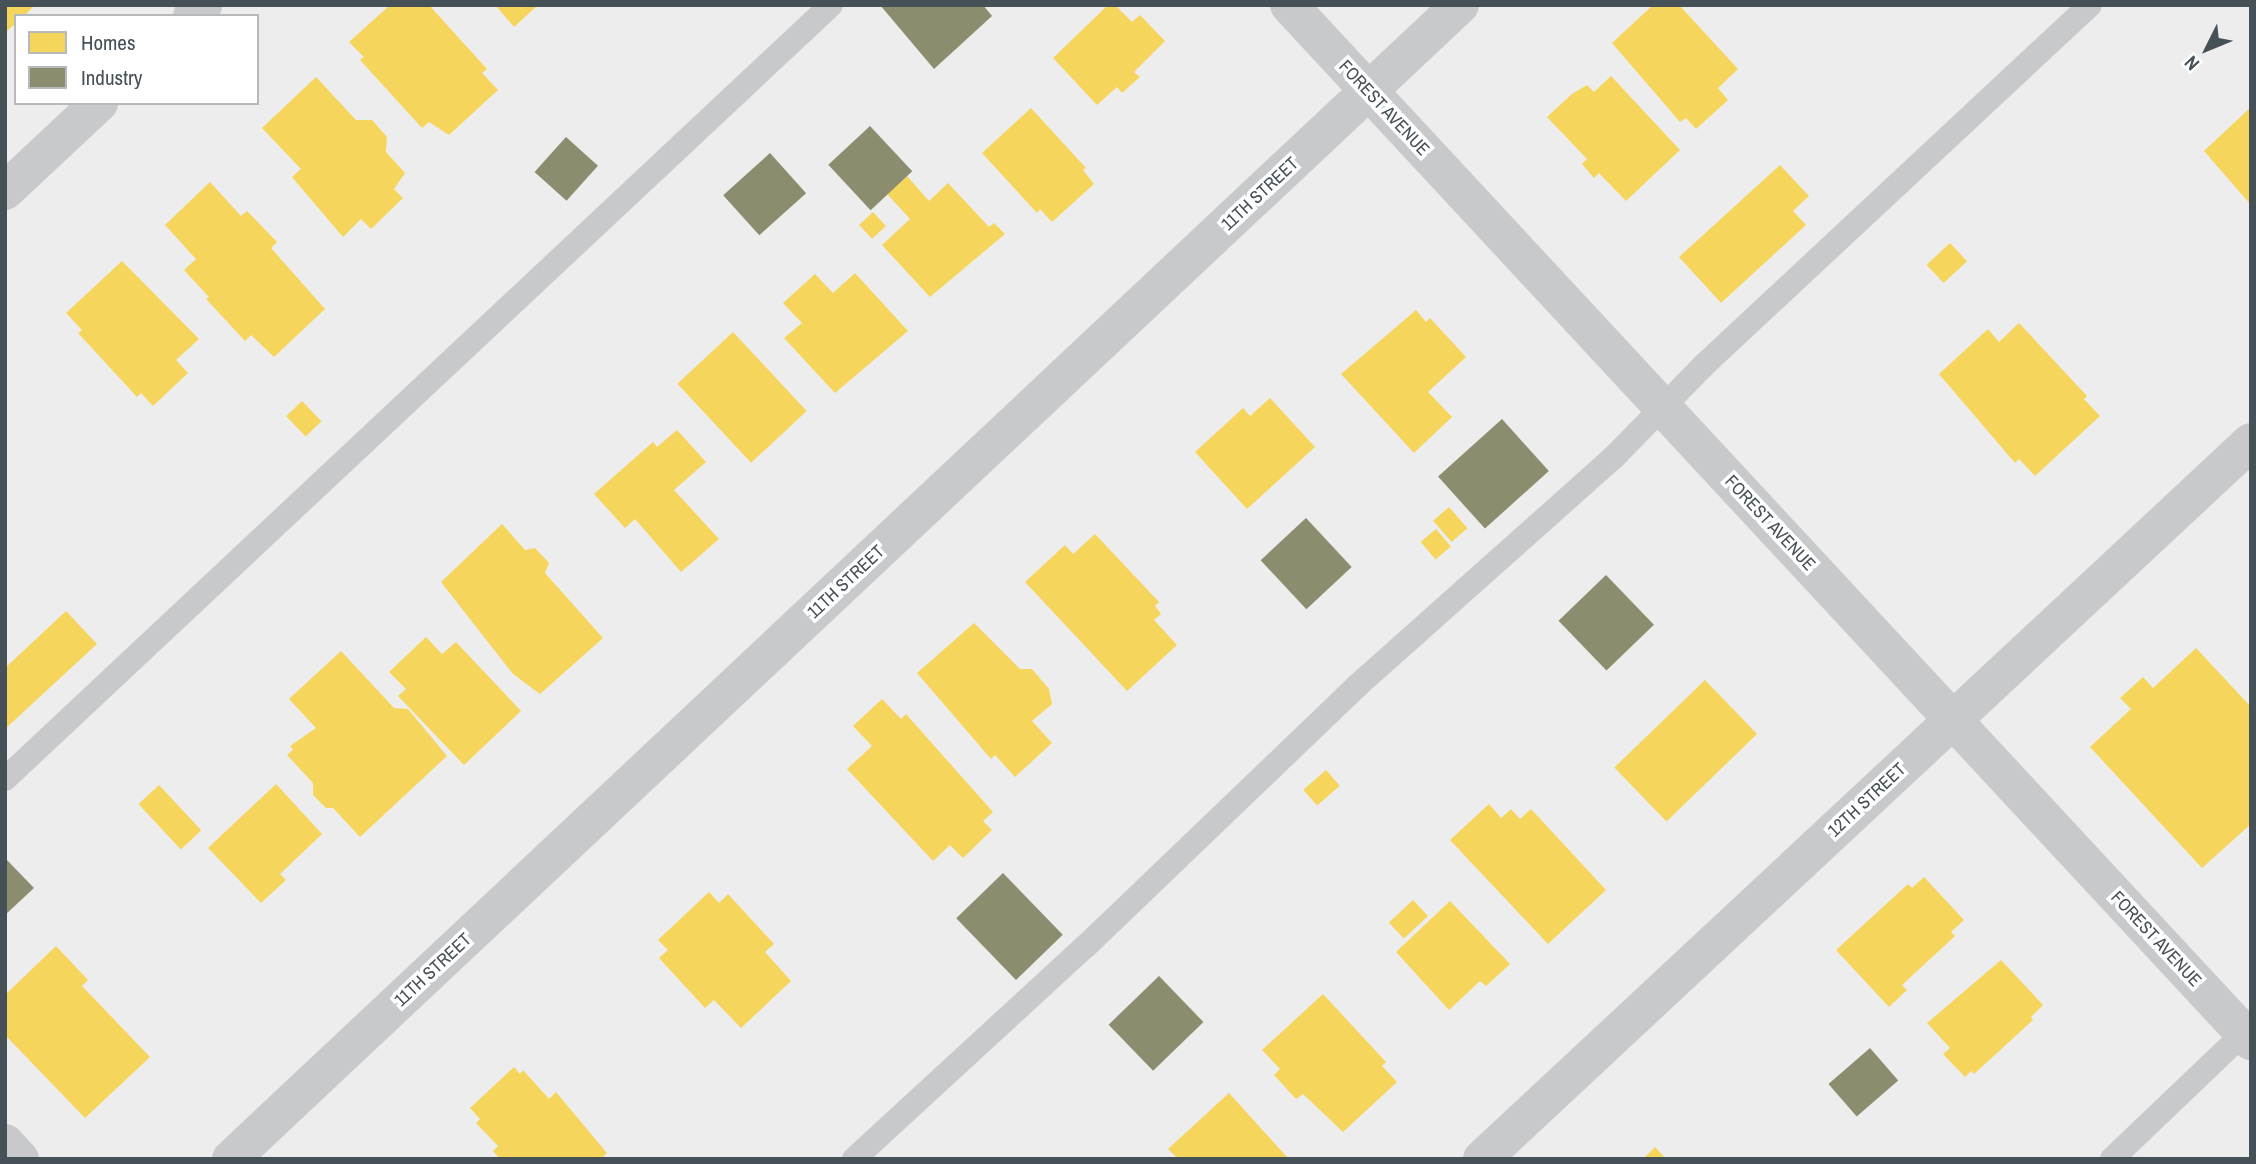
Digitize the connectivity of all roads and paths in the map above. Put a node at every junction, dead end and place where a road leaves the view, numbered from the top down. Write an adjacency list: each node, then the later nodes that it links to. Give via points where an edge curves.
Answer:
1 (831, 5): 11 (lane)
2 (1289, 5): 5 (street, FOREST AVENUE)
3 (1460, 5): 5 (street, 11TH STREET)
4 (2090, 5): 8 (lane)
5 (1369, 92): 8 (street, FOREST AVENUE); 15 (street, 11TH STREET)
6 (97, 105): 7 (street)
7 (5, 191)
8 (1662, 408): 10 (street, FOREST AVENUE); 16 (lane, via 1613,458 1357,686 1086,946)
9 (2251, 442): 10 (street, 12TH STREET)
10 (1953, 720): 12 (street, FOREST AVENUE); 17 (street, 12TH STREET)
11 (5, 779)
12 (2248, 1034): 18 (lane)
13 (5, 1143): 14 (street)
14 (20, 1159)
15 (232, 1159)
16 (854, 1159)
17 (1482, 1159)
18 (2112, 1159)

